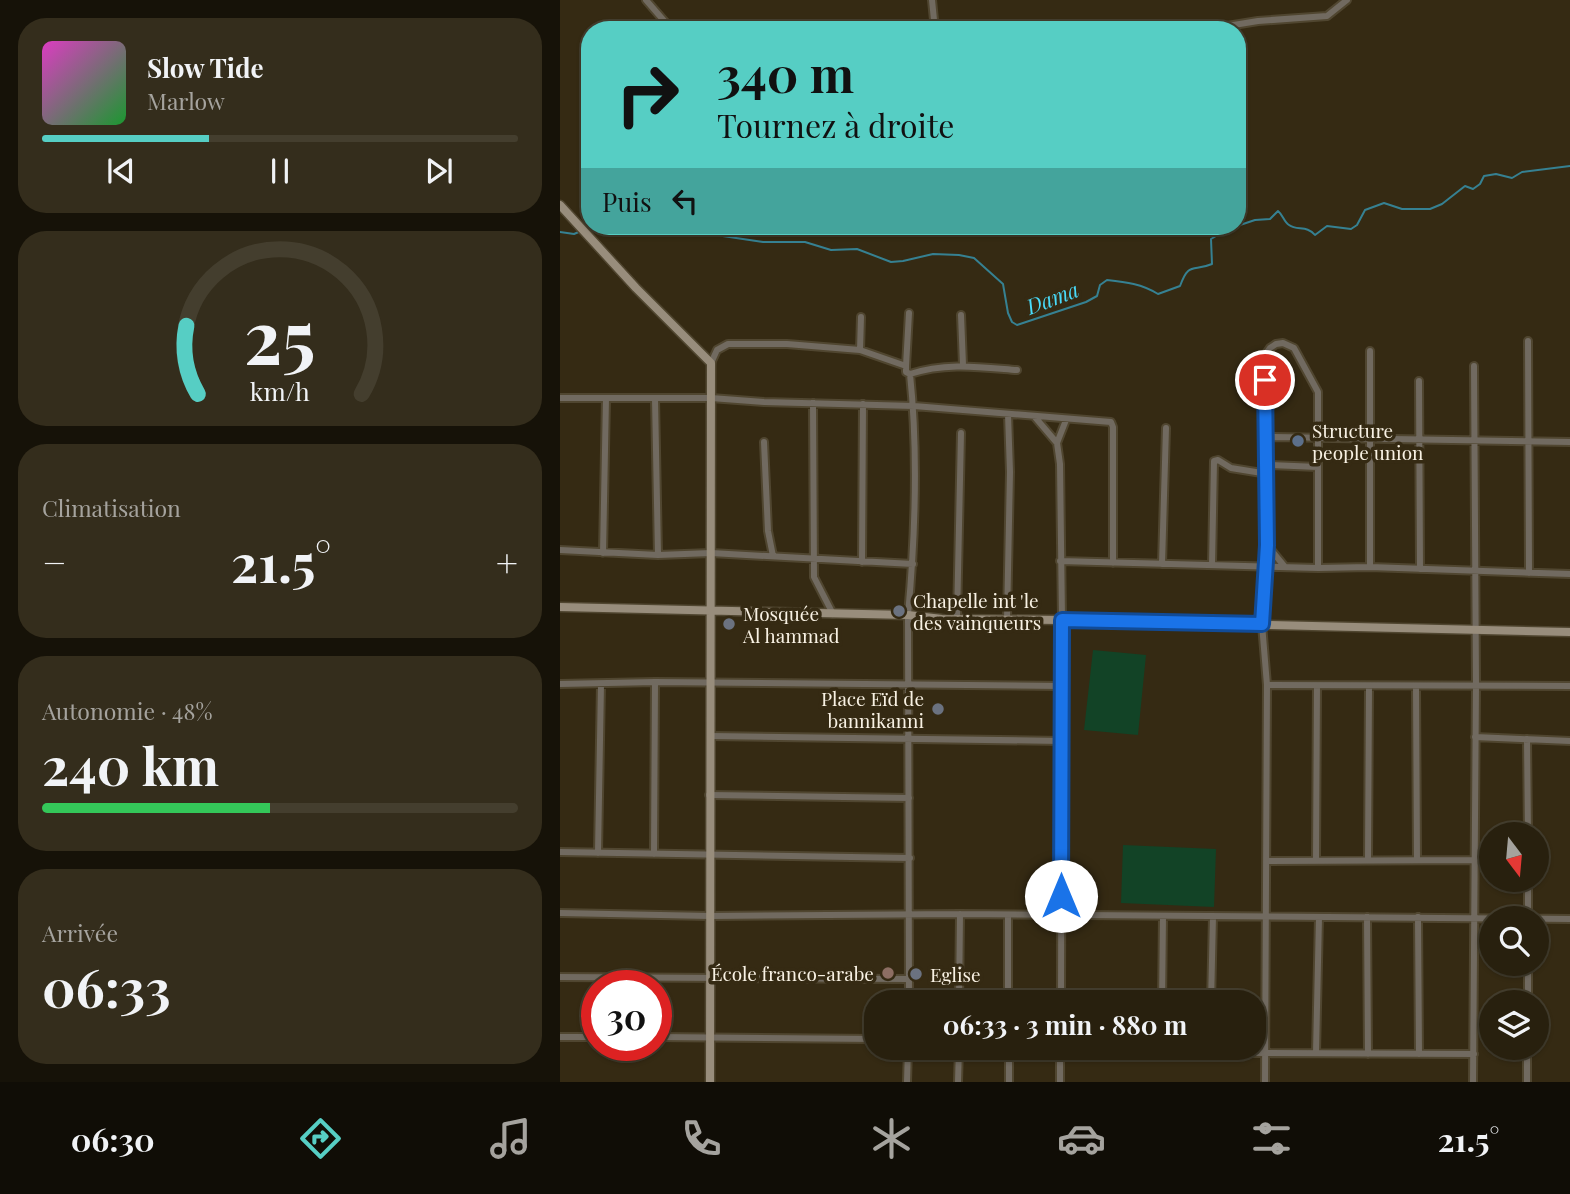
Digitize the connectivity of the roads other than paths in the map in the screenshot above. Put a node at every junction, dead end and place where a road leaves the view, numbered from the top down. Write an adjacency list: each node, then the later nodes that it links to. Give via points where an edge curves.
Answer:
1 (646, 0): 4 (street)
2 (932, 0): 5 (street)
3 (1347, 0): 6 (street, via 1327,16)
4 (664, 21)
5 (934, 21)
6 (1246, 23)
7 (560, 205): 8 (street)
8 (581, 229)
9 (586, 235): 16 (street)
10 (909, 313): 18 (street)
11 (961, 315): 17 (street)
12 (861, 317): 14 (street)
13 (1528, 341): 41 (street)
14 (860, 350): 16 (street, via 728,344 717,350); 18 (street)
15 (1370, 351): 36 (street)
16 (711, 363): 26 (street)
17 (963, 365): 20 (street); 21 (street)
18 (906, 366): 21 (street)
19 (1474, 366): 39 (street)
20 (1017, 370)
21 (910, 374): 29 (street)
22 (1419, 381): 38 (street)
23 (560, 398): 24 (street)
24 (606, 398): 25 (street); 49 (street)
25 (655, 398): 26 (street); 51 (street)
26 (712, 398): 27 (street); 50 (street)
27 (813, 403): 28 (street); 53 (street)
28 (863, 404): 29 (street); 55 (street)
29 (914, 405): 30 (street); 57 (street)
30 (1008, 414): 31 (street); 73 (street)
31 (1034, 416): 32 (street); 43 (street)
32 (1066, 420): 43 (street); 56 (street, via 1113,424)
33 (1166, 428): 58 (street)
34 (961, 433): 72 (street)
35 (1318, 438): 36 (street); 37 (street); 37 (street, via 1316,387 1294,348 1283,343 1265,355); 45 (street)
36 (1369, 438): 38 (street); 62 (street)
37 (1266, 440): 44 (street)
38 (1420, 441): 39 (street); 64 (street)
39 (1474, 441): 41 (street); 65 (street)
40 (764, 442): 52 (street)
41 (1529, 442): 42 (street); 66 (street)
42 (1570, 442)
43 (1057, 443): 54 (street)
44 (1267, 465): 45 (street); 46 (street)
45 (1318, 467): 63 (street)
46 (1268, 474): 47 (street); 59 (street, via 1214,461)
47 (1267, 545): 60 (street); 61 (street)
48 (560, 550): 49 (street)
49 (603, 553): 51 (street)
50 (710, 553): 51 (street); 52 (street); 69 (street)
51 (658, 555)
52 (773, 556): 53 (street)
53 (814, 559): 55 (street); 70 (street, via 814,577)
54 (1060, 561): 56 (street); 74 (street)
55 (862, 562): 57 (street)
56 (1113, 563): 58 (street)
57 (913, 564): 71 (street)
58 (1162, 564): 59 (street)
59 (1212, 565): 60 (street)
60 (1267, 567): 61 (street); 75 (street)
61 (1285, 567): 63 (street)
62 (1370, 567): 63 (street); 64 (street)
63 (1318, 568)
64 (1420, 569): 65 (street)
65 (1474, 571): 66 (street); 76 (street)
66 (1529, 573): 67 (street)
67 (1570, 575)
68 (560, 607): 69 (street)
69 (710, 611): 70 (street); 79 (street)
70 (833, 614): 71 (street)
71 (908, 615): 72 (street); 82 (street)
72 (957, 619): 73 (street)
73 (1007, 620): 74 (street)
74 (1062, 620): 75 (street); 85 (street)
75 (1262, 624): 76 (street); 83 (street)
76 (1476, 629): 77 (street); 84 (street)
77 (1570, 632)
78 (654, 682): 79 (street); 81 (street); 101 (street)
79 (710, 682): 82 (street); 90 (street)
80 (560, 684): 81 (street)
81 (601, 684): 100 (street)
82 (909, 685): 85 (street); 92 (street)
83 (1267, 685): 86 (street); 108 (street)
84 (1476, 685): 88 (street); 89 (street); 91 (street)
85 (1062, 686): 94 (street)
86 (1317, 686): 87 (street); 104 (street)
87 (1369, 687): 88 (street); 105 (street)
88 (1416, 687): 106 (street)
89 (1570, 687)
90 (710, 736): 92 (street); 96 (street)
91 (1475, 737): 93 (street); 107 (street)
92 (909, 739): 94 (street); 97 (street)
93 (1527, 739): 95 (street); 98 (street)
94 (1062, 741): 113 (street)
95 (1570, 741)
96 (709, 795): 97 (street); 102 (street)
97 (909, 798): 103 (street)
98 (1528, 822)
99 (560, 852): 100 (street)
100 (598, 853): 101 (street)
101 (654, 854): 102 (street)
102 (710, 855): 103 (street); 114 (street)
103 (910, 858): 111 (street)
104 (1316, 860): 105 (street); 108 (street)
105 (1368, 860): 106 (street)
106 (1417, 860): 107 (street)
107 (1475, 860): 121 (street)
108 (1268, 861): 117 (street)
109 (560, 913): 114 (street)
110 (960, 914): 111 (street); 112 (street); 129 (street)
111 (911, 915): 114 (street); 127 (street)
112 (1008, 915): 113 (street); 130 (street)
113 (1062, 915): 115 (street); 131 (street)
114 (710, 916): 126 (street)
115 (1163, 916): 116 (street); 132 (street)
116 (1213, 916): 117 (street); 133 (street)
117 (1267, 916): 118 (street); 139 (street)
118 (1319, 917): 119 (street); 140 (street)
119 (1367, 917): 120 (street); 141 (street)
120 (1419, 918): 121 (street); 142 (street)
121 (1475, 918): 122 (street); 143 (street)
122 (1479, 918)
123 (1549, 918): 124 (street)
124 (1570, 919)
125 (560, 977): 126 (street)
126 (710, 978): 127 (street); 137 (street)
127 (909, 979): 128 (street)
128 (909, 990)
129 (959, 990)
130 (1008, 990)
131 (1061, 990)
132 (1162, 990)
133 (1211, 990)
134 (560, 1037): 135 (street)
135 (581, 1037)
136 (672, 1037): 137 (street)
137 (710, 1038): 138 (street); 150 (street)
138 (864, 1039)
139 (1266, 1053): 140 (street)
140 (1316, 1053): 141 (street)
141 (1368, 1054): 142 (street)
142 (1419, 1054): 143 (street)
143 (1474, 1054): 156 (street)
144 (908, 1060): 151 (street)
145 (959, 1060): 152 (street)
146 (1009, 1060): 153 (street)
147 (1060, 1060): 154 (street)
148 (1266, 1060): 155 (street)
149 (1527, 1060): 157 (street)
150 (710, 1082)
151 (908, 1082)
152 (958, 1082)
153 (1009, 1082)
154 (1060, 1082)
155 (1265, 1082)
156 (1473, 1082)
157 (1527, 1082)

